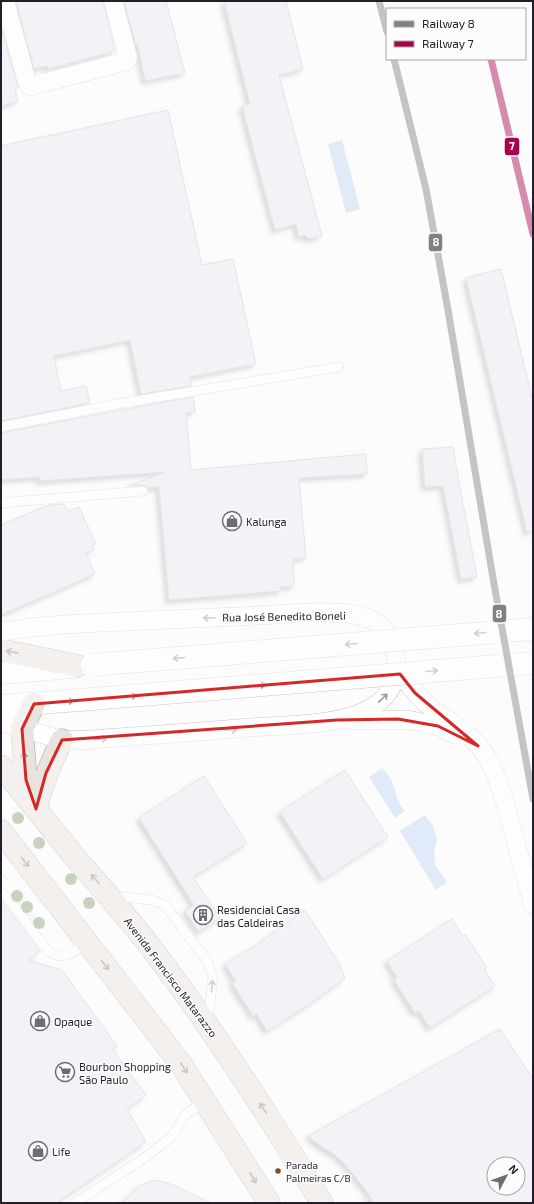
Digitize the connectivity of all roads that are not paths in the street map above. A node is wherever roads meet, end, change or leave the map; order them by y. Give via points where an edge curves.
1 (5, 1) edge
2 (113, 1) edge
3 (339, 367) dead end
4 (1, 427) edge
5 (143, 491) dead end
6 (1, 503) edge
7 (533, 629) edge
8 (1, 632) edge
9 (1, 650) edge
10 (533, 663) edge
11 (85, 666) junction
12 (397, 670) junction
13 (1, 673) edge
14 (34, 704) junction
15 (1, 706) edge
16 (337, 720) junction
17 (1, 722) edge
18 (22, 729) junction
19 (62, 740) junction
20 (478, 746) junction
21 (1, 766) edge
22 (36, 809) junction
23 (1, 831) edge
24 (1, 892) edge
25 (109, 896) junction
26 (533, 906) edge
27 (87, 942) junction
28 (208, 1025) junction
29 (204, 1101) junction
30 (75, 1203) edge
31 (269, 1203) edge
32 (322, 1203) edge

1 - 2 street via 30,86 128,60
3 - 4 lane via 118,404
5 - 6 lane
7 -> 11 main road, bridge
12 -> 8 street, Rua José Benedito Boneli via 389,636 368,618 348,613 74,624
11 -> 9 main road
14 -> 10 main road, bridge
11 - 13 main road
16 -> 12 street, Rua José Benedito Boneli via 374,706 394,686
12 - 20 street via 415,693 430,707 460,727
14 - 15 main road
14 - 18 main road
19 -> 16 street, Rua José Benedito Boneli
16 - 20 street via 404,719 423,722 438,726
17 - 18 street, Rua José Benedito Boneli
18 - 19 street, Rua José Benedito Boneli
22 -> 18 main road via 26,780
19 - 22 main road via 46,773
20 - 26 street via 488,759 499,784
21 - 22 main road, Avenida Francisco Matarazzo
25 -> 22 main road, Avenida Francisco Matarazzo
23 -> 27 main road
24 - 27 lane via 48,951 61,957 66,956
25 - 28 main road, Avenida Francisco Matarazzo
28 -> 25 lane via 213,977 207,961 165,905 152,900
27 -> 29 main road via 181,1064
32 -> 28 main road, Avenida Francisco Matarazzo
29 - 30 lane via 185,1115 170,1138 143,1159
29 -> 31 main road

